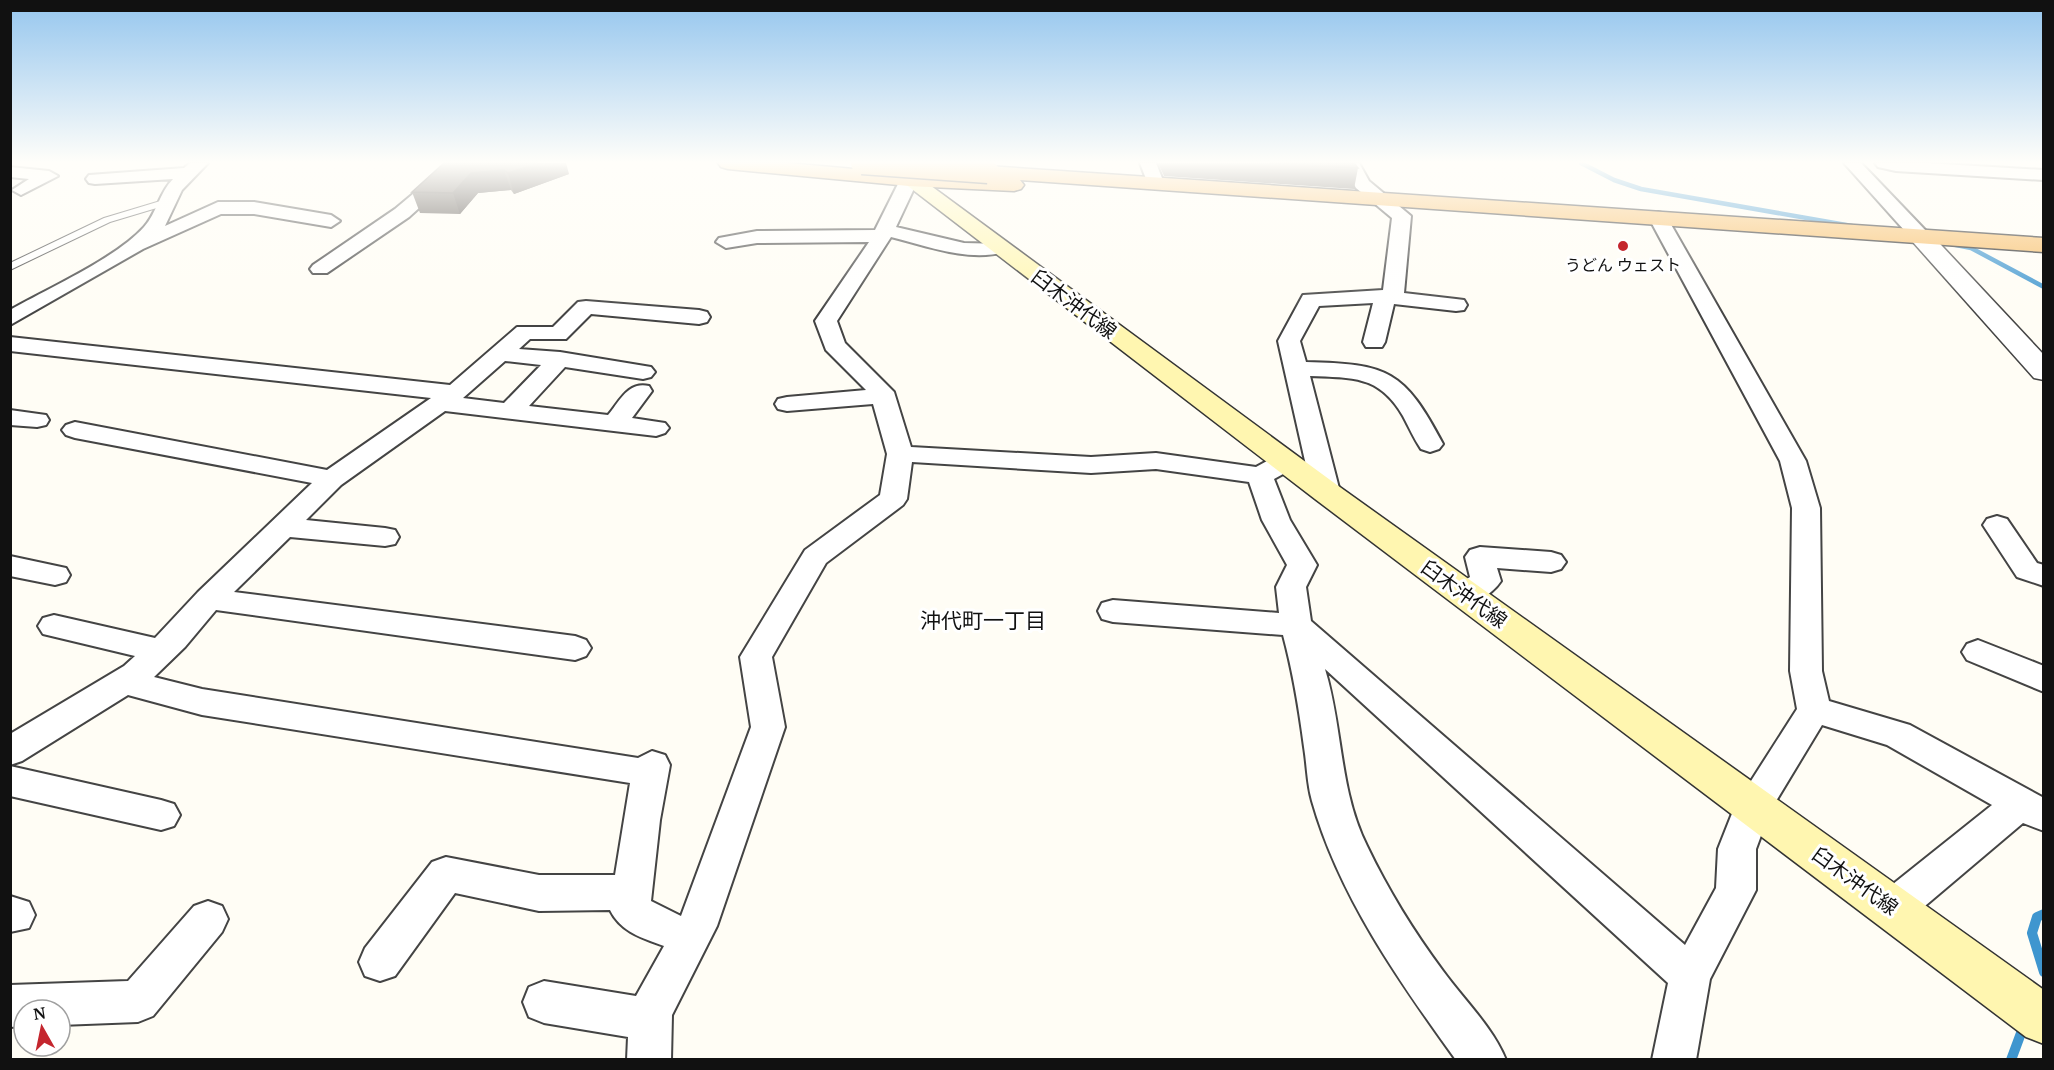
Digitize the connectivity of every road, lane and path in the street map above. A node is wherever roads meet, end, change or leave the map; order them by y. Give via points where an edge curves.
1 (131, 213) edge
2 (162, 213) edge
3 (208, 213) edge
4 (283, 213) edge
5 (402, 213) edge
6 (887, 213) edge
7 (952, 213) edge
8 (1398, 213) edge
9 (1584, 213) edge
10 (1899, 213) edge
11 (1658, 218) junction
12 (331, 221) dead end
13 (1920, 236) junction
14 (879, 240) junction
15 (726, 242) dead end
16 (2043, 245) edge
17 (999, 248) junction
18 (131, 249) junction
19 (796, 256) dead end
20 (10, 267) edge
21 (320, 269) dead end
22 (1389, 297) junction
23 (1456, 305) dead end
24 (699, 316) dead end
25 (10, 319) edge
26 (1374, 342) dead end
27 (10, 345) edge
28 (499, 354) junction
29 (560, 359) junction
30 (1295, 369) junction
31 (2043, 372) edge
32 (883, 396) junction
33 (447, 398) junction
34 (787, 404) dead end
35 (510, 411) junction
36 (11, 417) edge
37 (37, 420) dead end
38 (615, 423) junction
39 (116, 426) dead end
40 (656, 428) dead end
41 (75, 430) dead end
42 (1430, 444) dead end
43 (900, 454) junction
44 (1272, 469) junction
45 (343, 471) junction
46 (1326, 492) junction
47 (1997, 525) dead end
48 (283, 527) junction
49 (385, 537) dead end
50 (1551, 562) dead end
51 (10, 566) edge
52 (55, 575) dead end
53 (2043, 576) edge
54 (1465, 594) junction
55 (209, 599) junction
56 (1113, 612) dead end
57 (1296, 625) junction
58 (54, 626) dead end
59 (575, 648) dead end
60 (161, 651) junction
61 (1978, 652) dead end
62 (2043, 680) edge
63 (124, 682) junction
64 (1814, 710) junction
65 (10, 751) edge
66 (10, 780) edge
67 (1753, 806) junction
68 (2032, 809) edge
69 (160, 815) dead end
70 (633, 892) junction
71 (1892, 909) junction
72 (207, 919) dead end
73 (690, 938) junction
74 (380, 962) dead end
75 (1690, 976) junction
76 (544, 1002) dead end
77 (10, 1006) edge
78 (2043, 1020) edge
79 (650, 1040) edge
80 (1484, 1059) edge
81 (1674, 1059) edge

1 - 20 lane via 107,220
2 - 18 street via 154,228
3 - 18 street
4 - 12 street
5 - 21 street
6 - 14 street
7 - 17 main road, 臼木沖代線
8 - 22 street via 1402,216 1401,243
9 - 11 highway
10 - 13 street
11 - 13 highway
11 - 64 street via 1793,461 1806,508 1806,671
13 - 16 highway
13 - 31 street
14 - 15 street via 757,237
14 - 17 street via 964,249
14 - 19 street
14 - 32 street via 826,321 834,345
17 - 44 main road, 臼木沖代線
18 - 25 street
22 - 23 street
22 - 26 street
22 - 30 street via 1311,300 1289,341
24 - 28 street via 586,307 558,334 525,332
27 - 33 street
28 - 29 street
28 - 33 street
29 - 35 street
29 - 38 street via 641,381
30 - 42 street via 1368,371 1380,377 1404,395
30 - 46 street
32 - 34 street
32 - 43 street
33 - 35 street
33 - 45 street
35 - 38 street
36 - 37 street
38 - 40 street
39 - 45 street
41 - 45 street
43 - 44 street via 1091,465 1156,461
43 - 73 street via 893,499 815,557 756,657 768,727
44 - 46 main road, 臼木沖代線
44 - 57 street via 1276,520 1302,565 1291,587
45 - 48 street
46 - 54 main road, 臼木沖代線
47 - 53 street via 2027,570
48 - 49 street
48 - 55 street
50 - 54 street via 1480,557 1486,581
51 - 52 street
54 - 67 main road, 臼木沖代線
55 - 59 street
55 - 60 street
56 - 57 street
57 - 75 street
57 - 80 street via 1310,675 1330,801 1350,850 1386,921
58 - 60 street
60 - 63 street
61 - 62 street
63 - 65 street
63 - 70 street via 202,702 641,767 641,820
64 - 67 street
64 - 68 street via 1898,735
66 - 69 street
67 - 71 main road, 臼木沖代線
67 - 75 street via 1737,849 1736,890
68 - 71 street
70 - 73 street via 630,909 648,922
70 - 74 street via 539,893 446,874
71 - 78 main road, 臼木沖代線
72 - 77 street via 138,1001
73 - 79 street via 651,1012
75 - 81 street
76 - 79 street

